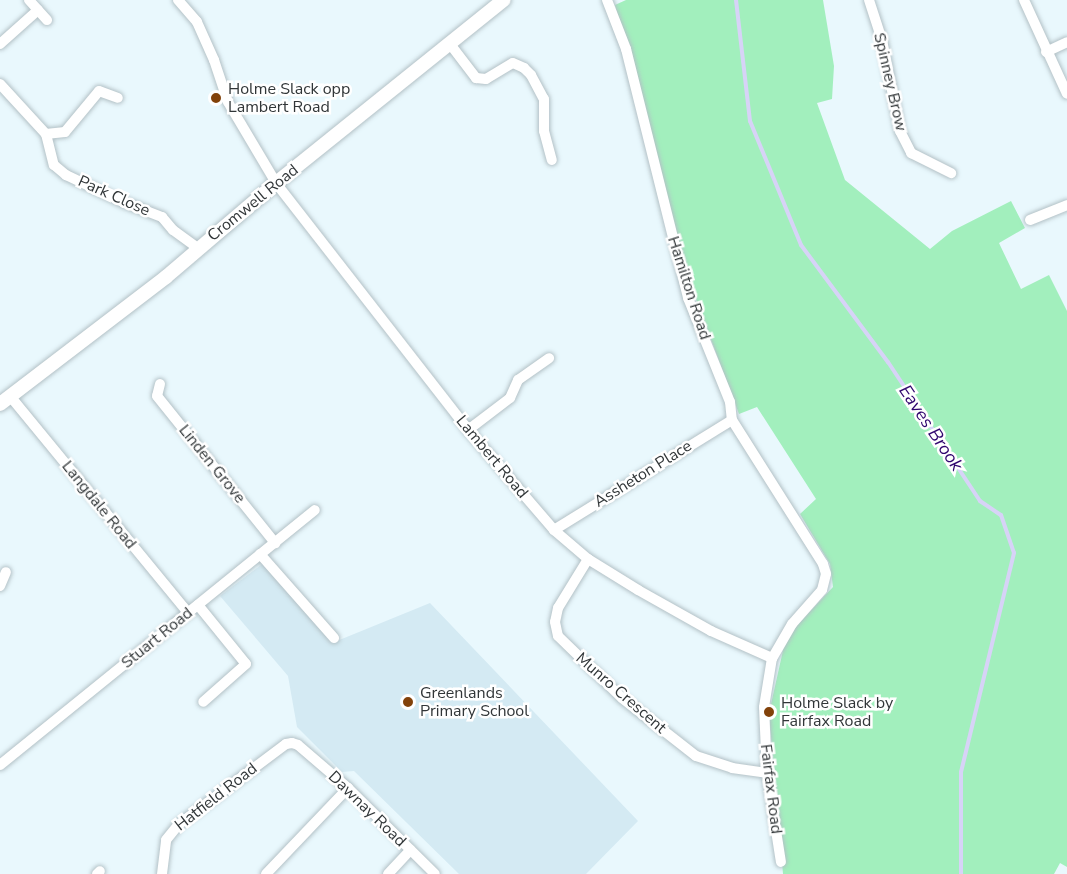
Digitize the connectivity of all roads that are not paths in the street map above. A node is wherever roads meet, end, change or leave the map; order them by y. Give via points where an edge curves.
1 (29, 0) edge
2 (178, 0) edge
3 (504, 0) edge
4 (607, 0) edge
5 (869, 0) edge
6 (1024, 0) edge
7 (38, 10) junction
8 (47, 20) dead end
9 (1067, 42) edge
10 (0, 44) edge
11 (450, 44) junction
12 (1046, 52) junction
13 (0, 84) edge
14 (1067, 94) edge
15 (118, 98) dead end
16 (46, 134) junction
17 (552, 160) dead end
18 (951, 173) dead end
19 (276, 183) junction
20 (1067, 205) edge
21 (1030, 220) dead end
22 (198, 248) junction
23 (549, 358) dead end
24 (160, 384) dead end
25 (5, 400) edge
26 (732, 420) junction
27 (468, 430) junction
28 (315, 510) dead end
29 (554, 530) junction
30 (275, 543) junction
31 (260, 554) junction
32 (588, 559) junction
33 (6, 572) dead end
34 (0, 586) edge
35 (822, 590) joint
36 (198, 605) junction
37 (188, 613) junction
38 (334, 638) dead end
39 (772, 658) junction
40 (203, 702) dead end
41 (298, 745) joint
42 (0, 765) edge
43 (767, 773) junction
44 (348, 788) junction
45 (410, 850) junction
46 (781, 862) dead end
47 (162, 874) edge
48 (266, 874) edge
49 (388, 874) edge
50 (435, 874) edge

1 - 7 street
2 - 19 street, Lambert Road via 197,22 228,102
3 - 11 street, Cromwell Road
4 - 26 street, Hamilton Road via 626,49 688,298 730,402
5 - 18 street, Spinney Brow via 882,40 900,131 911,153
6 - 12 street
7 - 8 street
7 - 10 street
9 - 12 street
11 - 17 street via 476,78 486,79 513,63 531,75 544,99 544,131
11 - 19 street, Cromwell Road
12 - 14 street
13 - 16 street, Park Close
15 - 16 street via 99,91 64,132
16 - 22 street, Park Close via 54,165 66,175 162,217
19 - 22 street, Cromwell Road
19 - 27 street, Lambert Road
20 - 21 street
22 - 25 street, Cromwell Road
23 - 27 street via 518,380 510,398
24 - 30 street, Linden Grove via 157,396
25 - 37 street, Langdale Road
26 - 29 street, Assheton Place
26 - 35 street, Hamilton Road via 823,564 826,574
27 - 29 street, Lambert Road
28 - 30 street, Stuart Road
29 - 32 street, Lambert Road
30 - 31 street, Stuart Road
31 - 36 street, Stuart Road
31 - 38 street
32 - 39 street, Lambert Road via 711,631
32 - 43 street, Munro Crescent via 558,608 558,636 622,698 696,756 732,768
33 - 34 street
35 - 39 street, Fairfax Road via 792,624
36 - 37 street, Stuart Road
36 - 40 street via 246,664
37 - 42 street, Stuart Road
39 - 43 street, Fairfax Road via 764,707
41 - 44 street, Dawnay Road
41 - 47 street, Hatfield Road via 286,744 178,825 166,840
43 - 46 street, Fairfax Road
44 - 45 street, Dawnay Road
44 - 48 street
45 - 49 street
45 - 50 street, Dawnay Road

